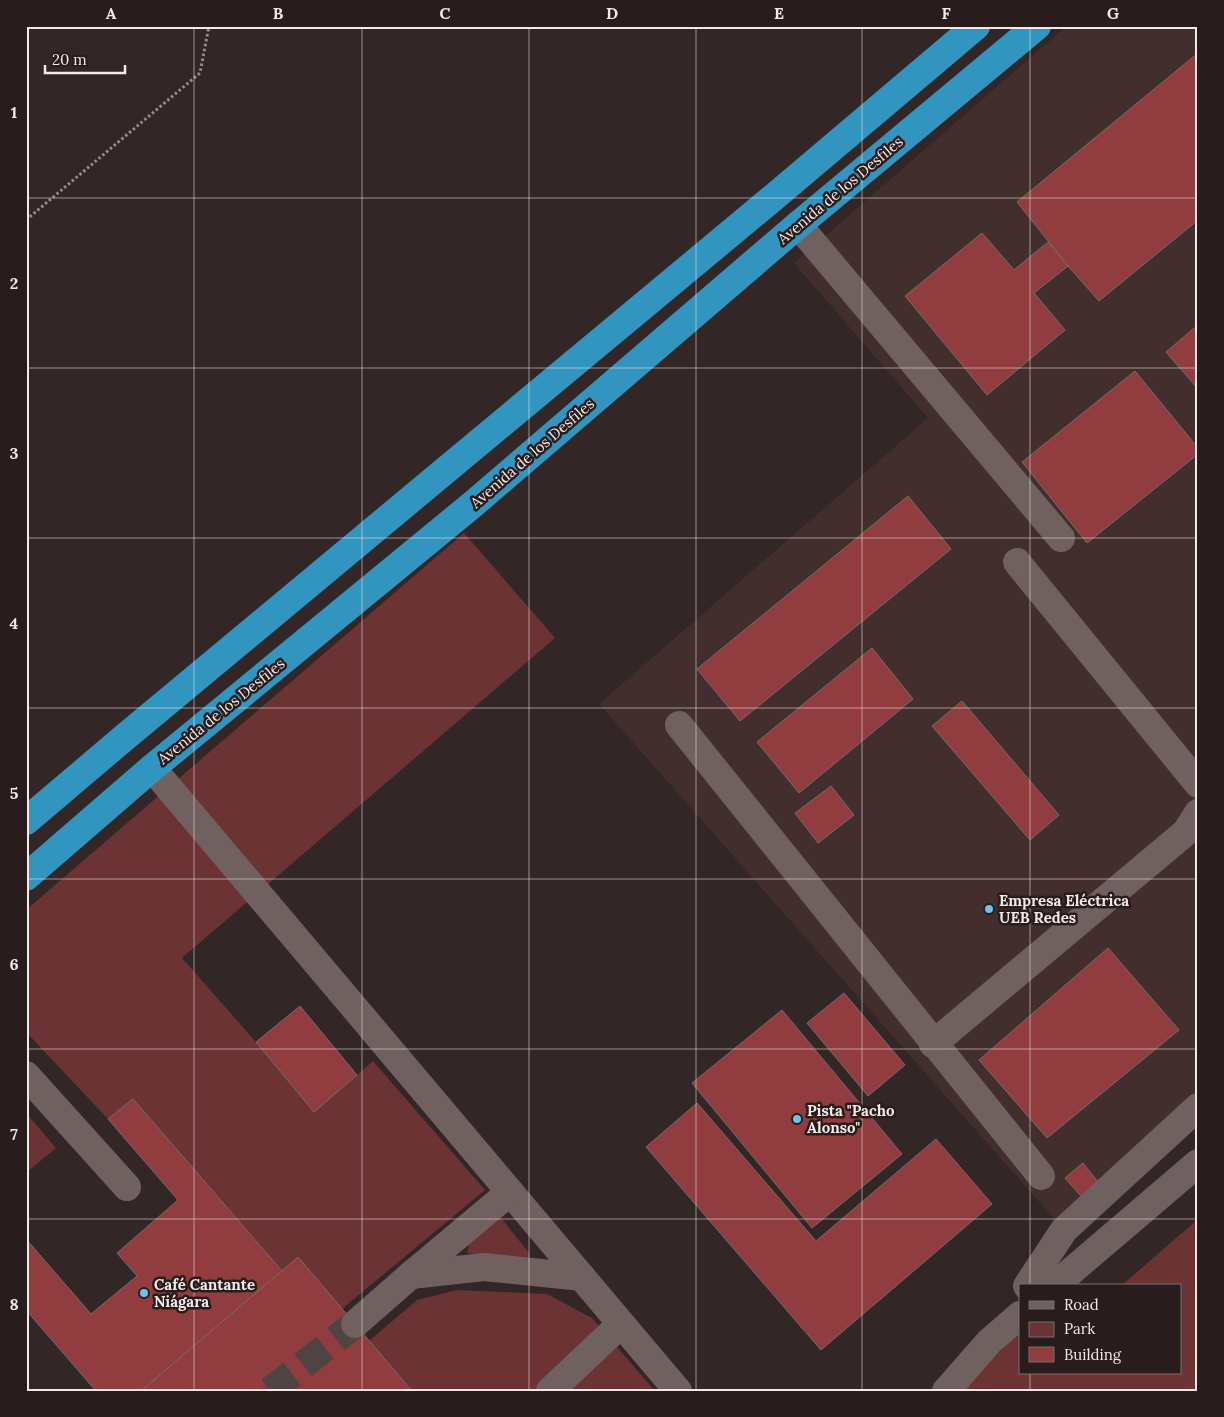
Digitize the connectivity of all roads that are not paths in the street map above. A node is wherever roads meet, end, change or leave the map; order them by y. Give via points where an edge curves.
1 (976, 26) edge
2 (1037, 26) edge
3 (774, 198) junction
4 (798, 226) junction
5 (1061, 538) dead end
6 (1017, 562) dead end
7 (679, 725) dead end
8 (125, 737) junction
9 (152, 768) junction
10 (1198, 784) edge
11 (1198, 813) edge
12 (26, 821) edge
13 (26, 877) edge
14 (933, 1044) junction
15 (26, 1075) edge
16 (1198, 1107) edge
17 (1198, 1163) edge
18 (1041, 1176) dead end
19 (127, 1188) dead end
20 (510, 1192) junction
21 (411, 1275) junction
22 (582, 1277) junction
23 (1028, 1284) edge
24 (1056, 1284) edge
25 (1019, 1297) edge
26 (1019, 1316) edge
27 (355, 1324) tunnel mouth
28 (621, 1324) junction
29 (989, 1342) junction
30 (550, 1391) edge
31 (678, 1391) edge
32 (946, 1391) edge

1 - 3 highway
2 - 4 highway, Avenida de los Desfiles
3 - 4 highway
3 - 8 highway
4 - 5 street
4 - 9 highway, Avenida de los Desfiles via 472,504
6 - 10 street
7 - 14 street
8 - 9 highway
8 - 12 highway
9 - 13 highway, Avenida de los Desfiles
9 - 20 street
11 - 14 street via 1186,832
14 - 18 street
15 - 19 street
16 - 23 street via 1064,1230
17 - 24 street
20 - 21 street
20 - 22 street
21 - 22 street via 484,1267
21 - 27 street
22 - 28 street
25 - 29 street
26 - 29 street
28 - 30 street
28 - 31 street
29 - 32 street

